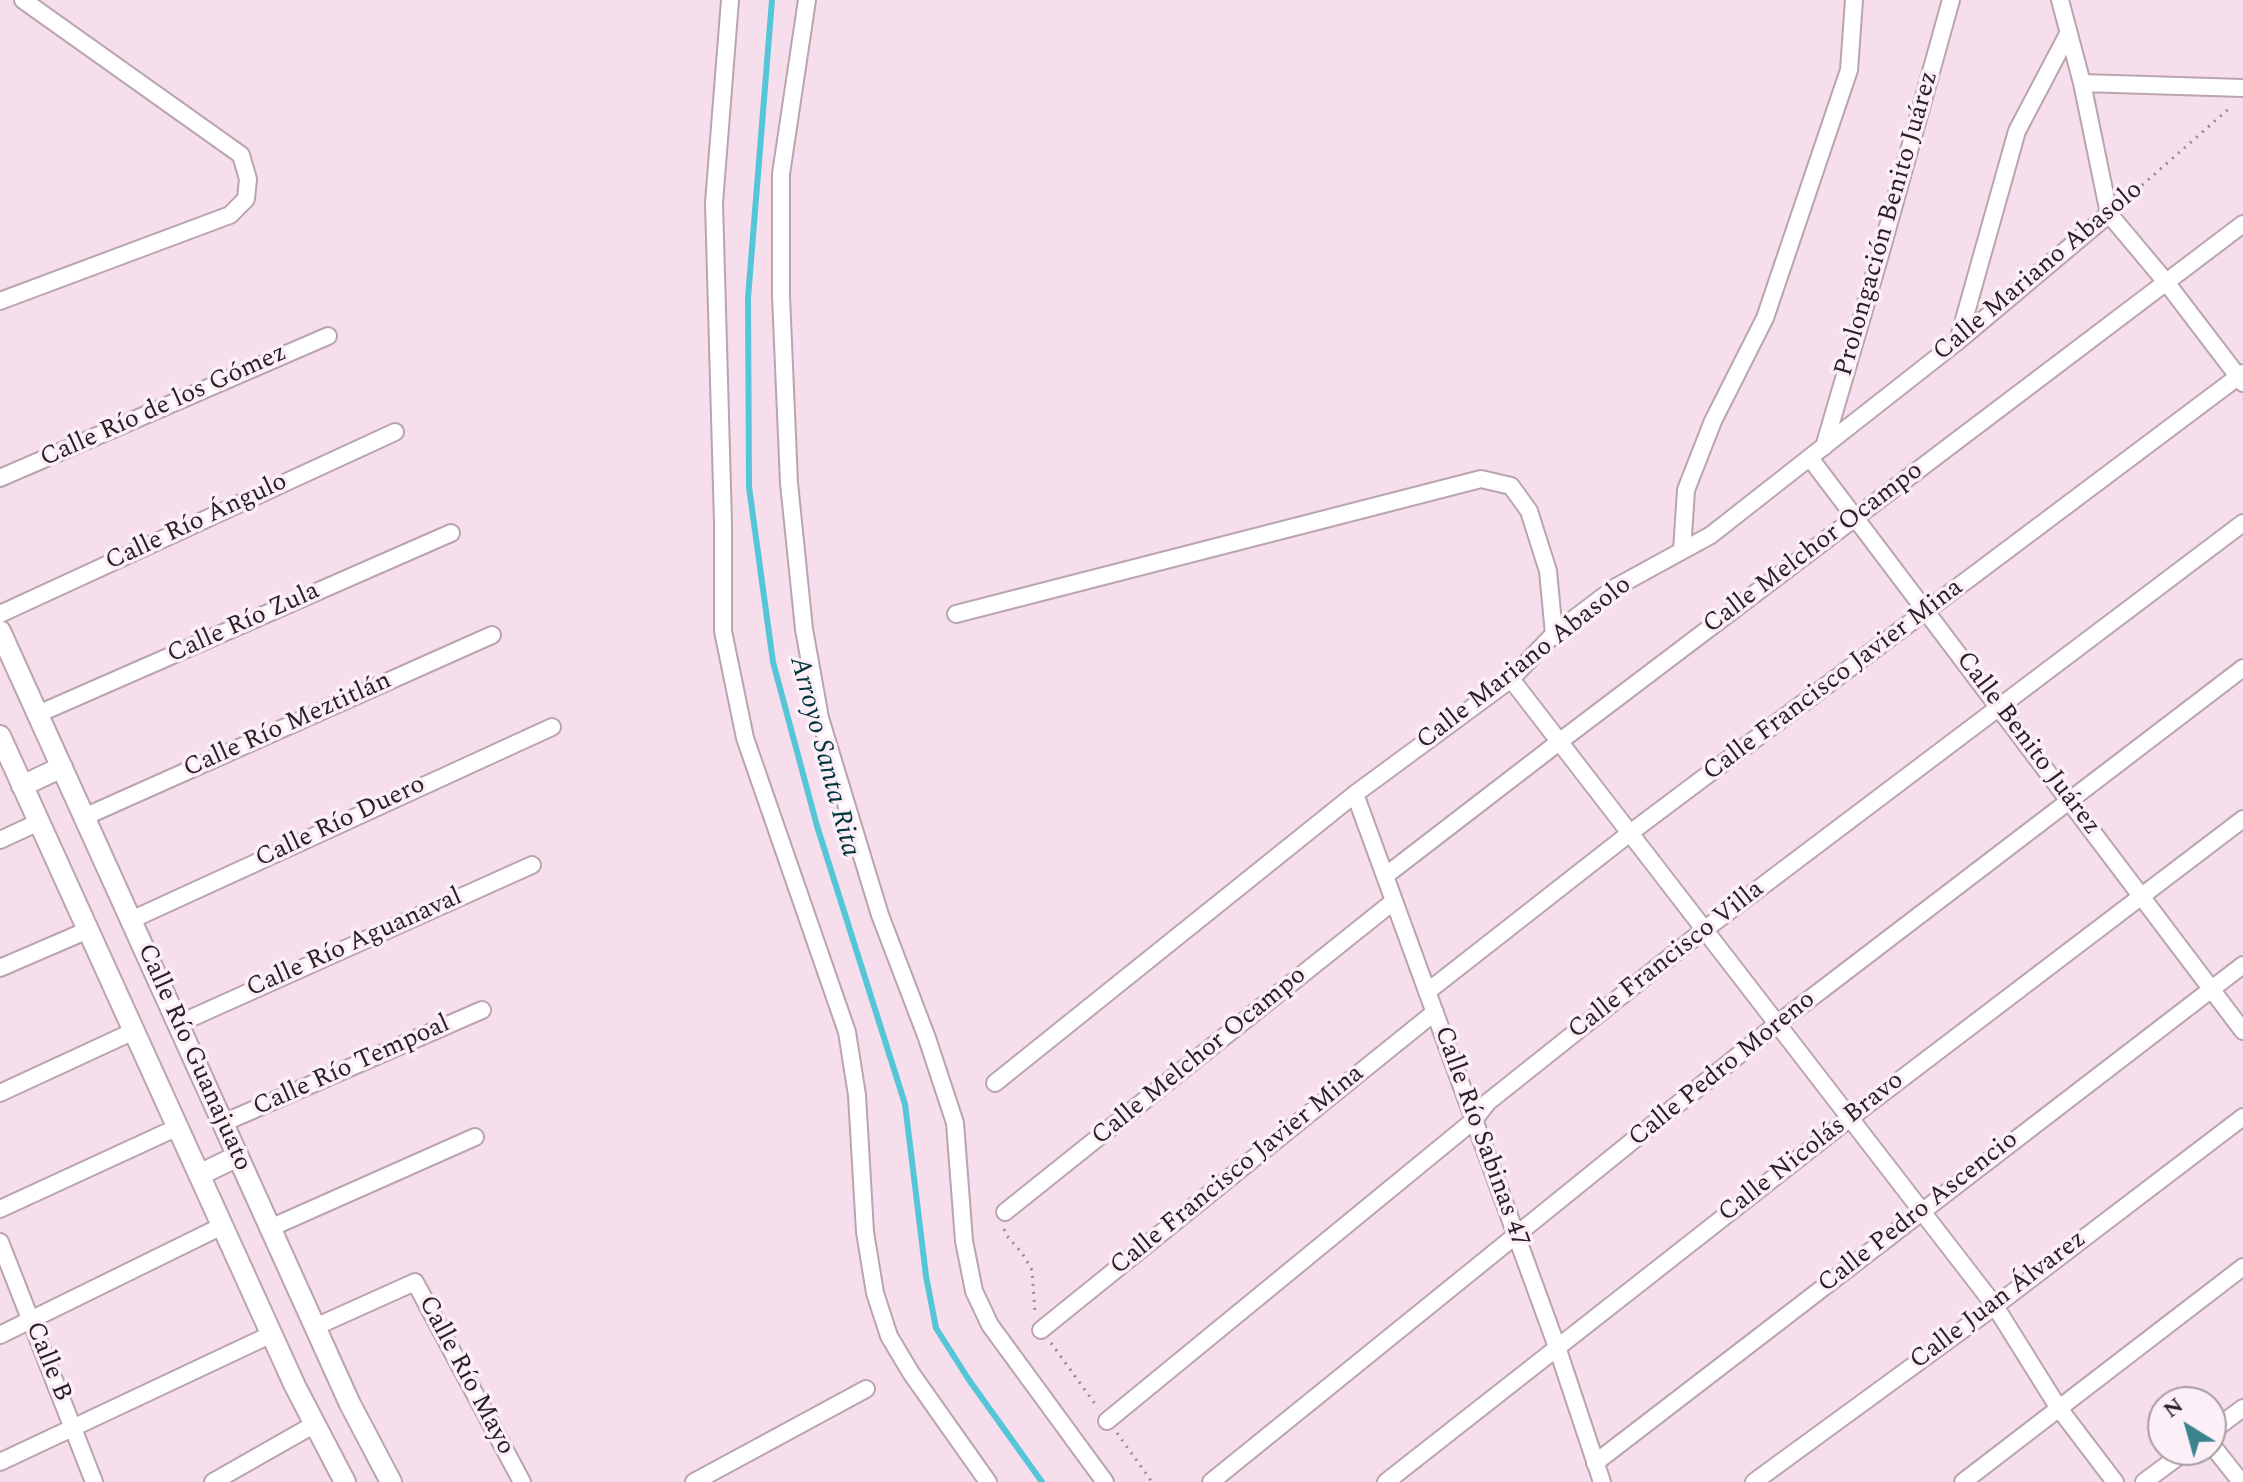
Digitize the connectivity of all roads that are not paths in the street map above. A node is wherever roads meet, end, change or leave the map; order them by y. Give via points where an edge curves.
1 (23, 0) edge
2 (730, 0) edge
3 (807, 0) edge
4 (1854, 0) edge
5 (1951, 0) edge
6 (2060, 0) edge
7 (2068, 34) junction
8 (2082, 83) junction
9 (2243, 88) edge
10 (2109, 214) junction
11 (2243, 224) edge
12 (2166, 282) junction
13 (0, 301) edge
14 (328, 336) dead end
15 (1958, 341) junction
16 (2241, 378) edge
17 (395, 432) dead end
18 (1817, 453) junction
19 (0, 478) edge
20 (1855, 518) junction
21 (2243, 523) edge
22 (451, 533) dead end
23 (1682, 551) junction
24 (1926, 611) junction
25 (0, 614) edge
26 (956, 614) dead end
27 (0, 631) edge
28 (1554, 634) junction
29 (492, 635) dead end
30 (2243, 668) edge
31 (1511, 679) junction
32 (1999, 707) junction
33 (38, 714) junction
34 (552, 727) dead end
35 (0, 736) edge
36 (1559, 742) junction
37 (62, 767) junction
38 (22, 786) junction
39 (1355, 794) junction
40 (2070, 800) junction
41 (84, 817) junction
42 (2243, 819) edge
43 (39, 822) junction
44 (1630, 833) junction
45 (0, 840) edge
46 (532, 865) dead end
47 (1385, 876) junction
48 (2142, 896) junction
49 (1394, 901) junction
50 (131, 920) junction
51 (88, 930) junction
52 (1704, 930) junction
53 (2243, 965) edge
54 (0, 968) edge
55 (2211, 989) junction
56 (1427, 992) junction
57 (482, 1010) dead end
58 (1435, 1012) junction
59 (178, 1024) junction
60 (1777, 1024) junction
61 (134, 1031) junction
62 (2243, 1031) edge
63 (995, 1083) dead end
64 (0, 1093) edge
65 (2243, 1117) edge
66 (1850, 1118) junction
67 (1473, 1121) junction
68 (223, 1123) junction
69 (178, 1127) junction
70 (475, 1137) dead end
71 (238, 1156) junction
72 (199, 1175) junction
73 (0, 1209) edge
74 (1920, 1211) junction
75 (1005, 1212) road end
76 (222, 1226) junction
77 (270, 1228) junction
78 (1516, 1237) junction
79 (0, 1242) edge
80 (2243, 1267) edge
81 (1995, 1306) junction
82 (30, 1320) junction
83 (315, 1327) junction
84 (1041, 1330) road end
85 (272, 1334) junction
86 (0, 1335) edge
87 (1557, 1347) junction
88 (866, 1389) dead end
89 (2058, 1407) junction
90 (1107, 1421) road end
91 (315, 1424) junction
92 (73, 1427) junction
93 (0, 1462) edge
94 (1595, 1463) junction
95 (2227, 1464) edge
96 (2166, 1466) edge
97 (94, 1482) edge
98 (213, 1482) edge
99 (345, 1482) edge
100 (391, 1482) edge
101 (522, 1482) edge
102 (694, 1482) edge
103 (988, 1482) edge
104 (1105, 1482) edge
105 (1211, 1482) edge
106 (1386, 1482) edge
107 (1602, 1482) edge
108 (1754, 1482) edge
109 (1963, 1482) edge
110 (2115, 1482) edge
111 (2144, 1482) edge
112 (2241, 1482) edge

1 - 13 street via 241,155 248,179 246,199 230,215
2 - 103 street via 714,203 723,631 745,738 847,1032 875,1293 896,1348
3 - 104 street via 781,174 781,296 789,483 804,629 820,718 880,915 955,1123 964,1241 974,1291 990,1325
4 - 23 street via 1849,70 1765,318 1713,421 1686,490
5 - 18 street, Prolongación Benito Juárez via 1880,255
6 - 7 street
7 - 8 street
7 - 15 street via 2017,131
8 - 9 street
8 - 10 street
10 - 12 street
10 - 15 street, Calle Mariano Abasolo
11 - 12 street, Calle Melchor Ocampo
12 - 16 street
12 - 20 street, Calle Melchor Ocampo
14 - 19 street, Calle Río de los Gómez
15 - 18 street, Calle Mariano Abasolo
16 - 24 street, Calle Francisco Javier Mina
17 - 25 street, Calle Río Ángulo
18 - 20 street, Calle Benito Juárez
18 - 23 street, Calle Mariano Abasolo via 1711,535
20 - 24 street, Calle Benito Juárez
20 - 36 street, Calle Melchor Ocampo
21 - 32 street, Calle Francisco Villa
22 - 33 street, Calle Río Zula
23 - 28 street, Calle Mariano Abasolo via 1616,587
24 - 32 street, Calle Benito Juárez
24 - 44 street, Calle Francisco Javier Mina
26 - 28 street via 1481,479 1511,486 1529,511 1548,571
27 - 33 street, Calle Río Guanajuato
28 - 31 street, Calle Mariano Abasolo
29 - 41 street, Calle Río Meztitlán
30 - 40 street, Calle Pedro Moreno
31 - 36 street
31 - 39 street, Calle Mariano Abasolo
32 - 40 street, Calle Benito Juárez
32 - 52 street, Calle Francisco Villa
33 - 37 street, Calle Río Guanajuato
34 - 50 street, Calle Río Duero
35 - 38 street, Calle Río Guanajuato
36 - 44 street
36 - 47 street, Calle Melchor Ocampo
37 - 38 street
37 - 41 street, Calle Río Guanajuato
38 - 43 street, Calle Río Guanajuato
39 - 47 street, Calle Río Sabinas 47
39 - 63 street, Calle Mariano Abasolo
40 - 48 street, Calle Benito Juárez
40 - 60 street, Calle Pedro Moreno
41 - 50 street, Calle Río Guanajuato
42 - 48 street, Calle Nicolás Bravo
43 - 45 street
43 - 51 street, Calle Río Guanajuato
44 - 52 street
44 - 56 street, Calle Francisco Javier Mina
46 - 59 street, Calle Río Aguanaval
47 - 49 street, Calle Río Sabinas 47
48 - 55 street, Calle Benito Juárez
48 - 66 street, Calle Nicolás Bravo
49 - 56 street, Calle Río Sabinas 47
49 - 75 street, Calle Melchor Ocampo
50 - 59 street, Calle Río Guanajuato
51 - 54 street
51 - 61 street, Calle Río Guanajuato
52 - 60 street
52 - 67 street, Calle Francisco Villa via 1488,1102
53 - 55 street, Calle Pedro Ascencio
55 - 62 street, Calle Benito Juárez
55 - 74 street, Calle Pedro Ascencio
56 - 58 street, Calle Río Sabinas 47
57 - 68 street, Calle Río Tempoal
58 - 67 street, Calle Río Sabinas 47
58 - 84 street, Calle Francisco Javier Mina
59 - 68 street, Calle Río Guanajuato
60 - 66 street
60 - 78 street, Calle Pedro Moreno
61 - 64 street
61 - 69 street, Calle Río Guanajuato
65 - 81 street, Calle Juan Álvarez
66 - 74 street
66 - 87 street, Calle Nicolás Bravo
67 - 78 street, Calle Río Sabinas 47
67 - 90 street, Calle Francisco Villa
68 - 71 street, Calle Río Guanajuato
69 - 72 street, Calle Río Guanajuato
69 - 73 street
70 - 77 street
71 - 72 street
71 - 77 street, Calle Río Guanajuato
72 - 76 street, Calle Río Guanajuato
74 - 81 street
74 - 94 street, Calle Pedro Ascencio
76 - 82 street
76 - 85 street, Calle Río Guanajuato
77 - 83 street, Calle Río Guanajuato
78 - 87 street, Calle Río Sabinas 47
78 - 105 street, Calle Pedro Moreno
79 - 82 street, Calle B
80 - 89 street
81 - 89 street
81 - 108 street, Calle Juan Álvarez
82 - 86 street
82 - 92 street, Calle B
83 - 100 street, Calle Río Guanajuato
83 - 101 street, Calle Río Mayo via 415,1282
85 - 91 street, Calle Río Guanajuato
85 - 92 street
87 - 94 street, Calle Río Sabinas 47
87 - 106 street, Calle Nicolás Bravo
88 - 102 street
89 - 109 street
89 - 110 street
91 - 98 street
91 - 99 street, Calle Río Guanajuato
92 - 93 street
92 - 97 street, Calle B
94 - 107 street, Calle Río Sabinas 47
95 - 112 street
96 - 111 street

